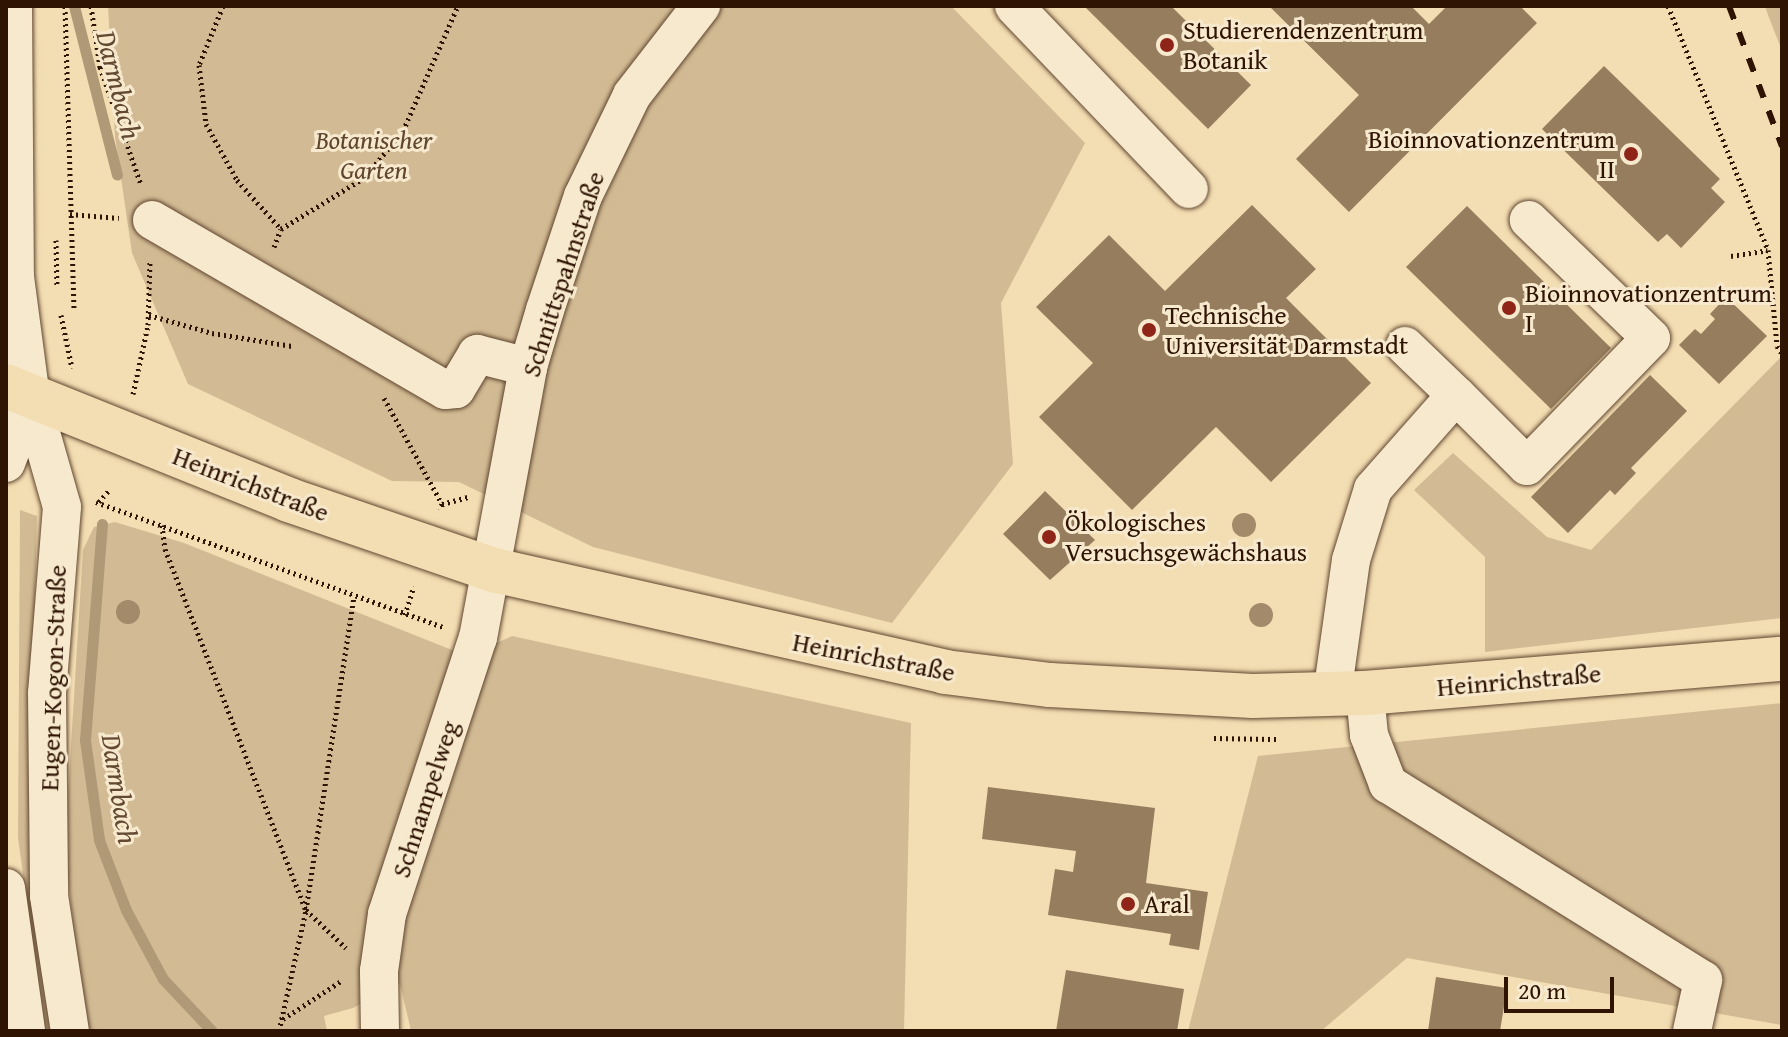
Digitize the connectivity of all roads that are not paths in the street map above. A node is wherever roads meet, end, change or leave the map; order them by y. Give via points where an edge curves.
1 (13, 6) edge
2 (701, 6) edge
3 (1014, 6) edge
4 (11, 143) edge
5 (1189, 189) dead end
6 (152, 220) road end
7 (1529, 220) dead end
8 (1405, 346) dead end
9 (6, 356) edge
10 (528, 367) junction
11 (18, 392) edge
12 (1456, 395) junction
13 (6, 463) edge
14 (494, 570) junction
15 (1782, 659) edge
16 (1348, 694) junction
17 (6, 888) edge
18 (26, 1031) edge
19 (70, 1031) edge
20 (380, 1031) edge
21 (1692, 1031) edge

1 - 4 street
2 - 10 street, Schnittspahnstraße via 632,95 613,133 583,196
3 - 5 street
4 - 11 street
6 - 10 street via 449,391 459,385 477,354
7 - 12 street via 1651,338 1527,466
8 - 12 street
9 - 11 street
10 - 14 street, Schnittspahnstraße
11 - 13 street
11 - 14 main road, Heinrichstraße via 289,500
11 - 19 street, Eugen-Kogon-Straße via 62,507 47,693 49,896
12 - 16 street via 1373,489 1351,560
14 - 16 main road, Heinrichstraße via 945,672 1183,693
14 - 20 street, Schnampelweg via 478,638 387,914 379,971
15 - 16 main road, Heinrichstraße
16 - 21 street via 1388,784 1703,980
17 - 18 street

